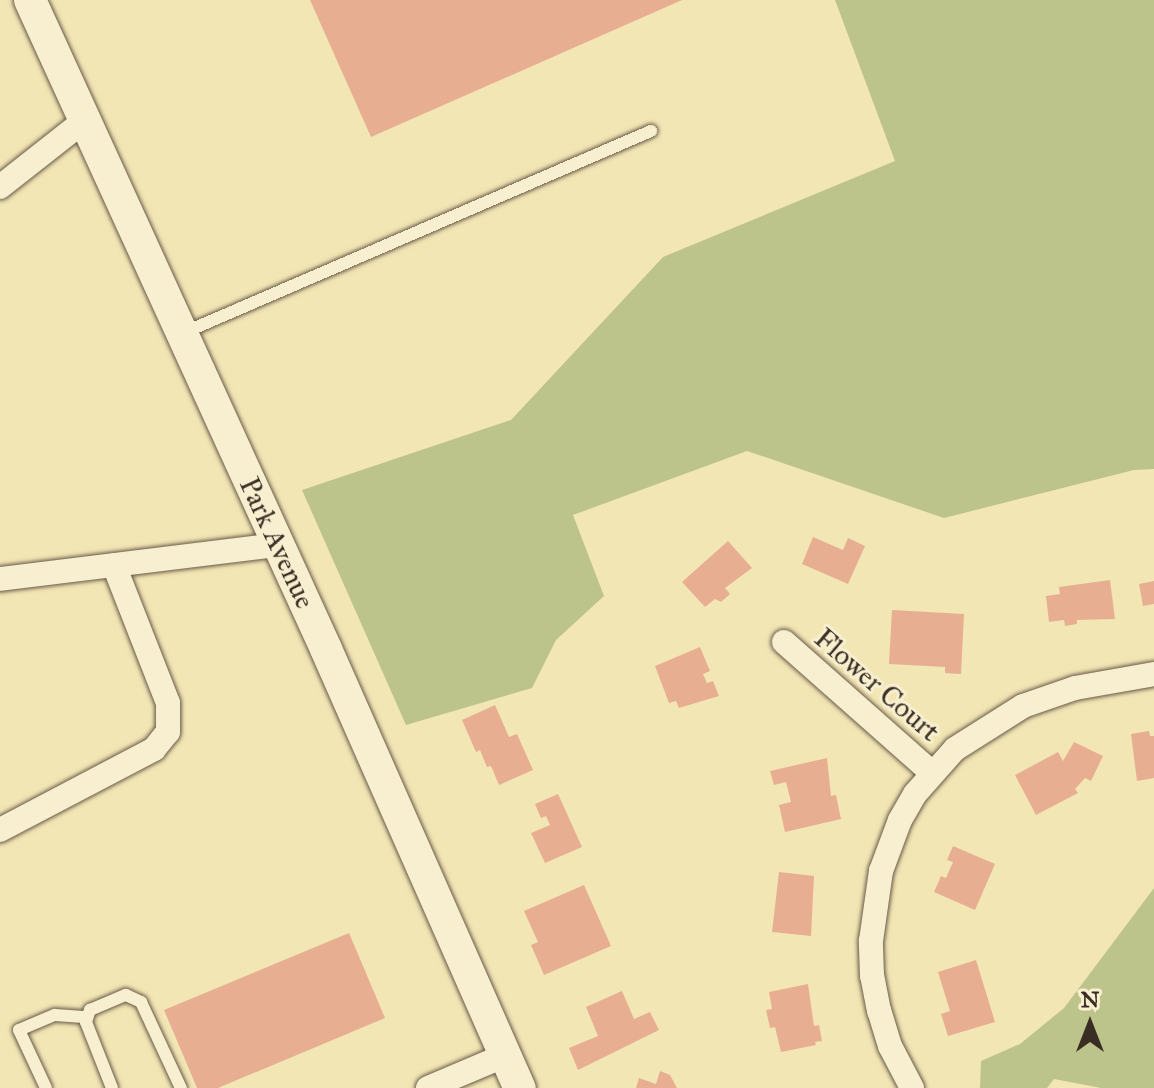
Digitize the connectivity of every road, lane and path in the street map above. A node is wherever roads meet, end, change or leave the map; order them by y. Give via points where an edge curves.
1 (30, 0) edge
2 (85, 120) junction
3 (651, 131) dead end
4 (0, 187) edge
5 (181, 335) junction
6 (278, 545) junction
7 (114, 565) junction
8 (0, 579) edge
9 (784, 642) dead end
10 (1154, 674) edge
11 (931, 772) junction
12 (0, 830) edge
13 (87, 1017) junction
14 (506, 1055) junction
15 (903, 1085) edge
16 (46, 1088) edge
17 (112, 1088) edge
18 (181, 1088) edge
19 (428, 1088) edge
20 (520, 1088) edge

1 - 2 street, Park Avenue
2 - 4 street
2 - 5 street, Park Avenue
3 - 5 lane
5 - 6 street, Park Avenue
6 - 7 street
6 - 14 street, Park Avenue
7 - 8 street
7 - 12 street via 168,703 168,732 154,749
9 - 11 street, Flower Court
10 - 11 street via 1075,688 1023,706 955,749
11 - 15 street via 900,820 874,905 872,976
13 - 16 lane via 55,1015 19,1030
13 - 17 lane
13 - 18 lane via 90,1010 126,995 141,1002
14 - 19 street
14 - 20 street, Park Avenue

